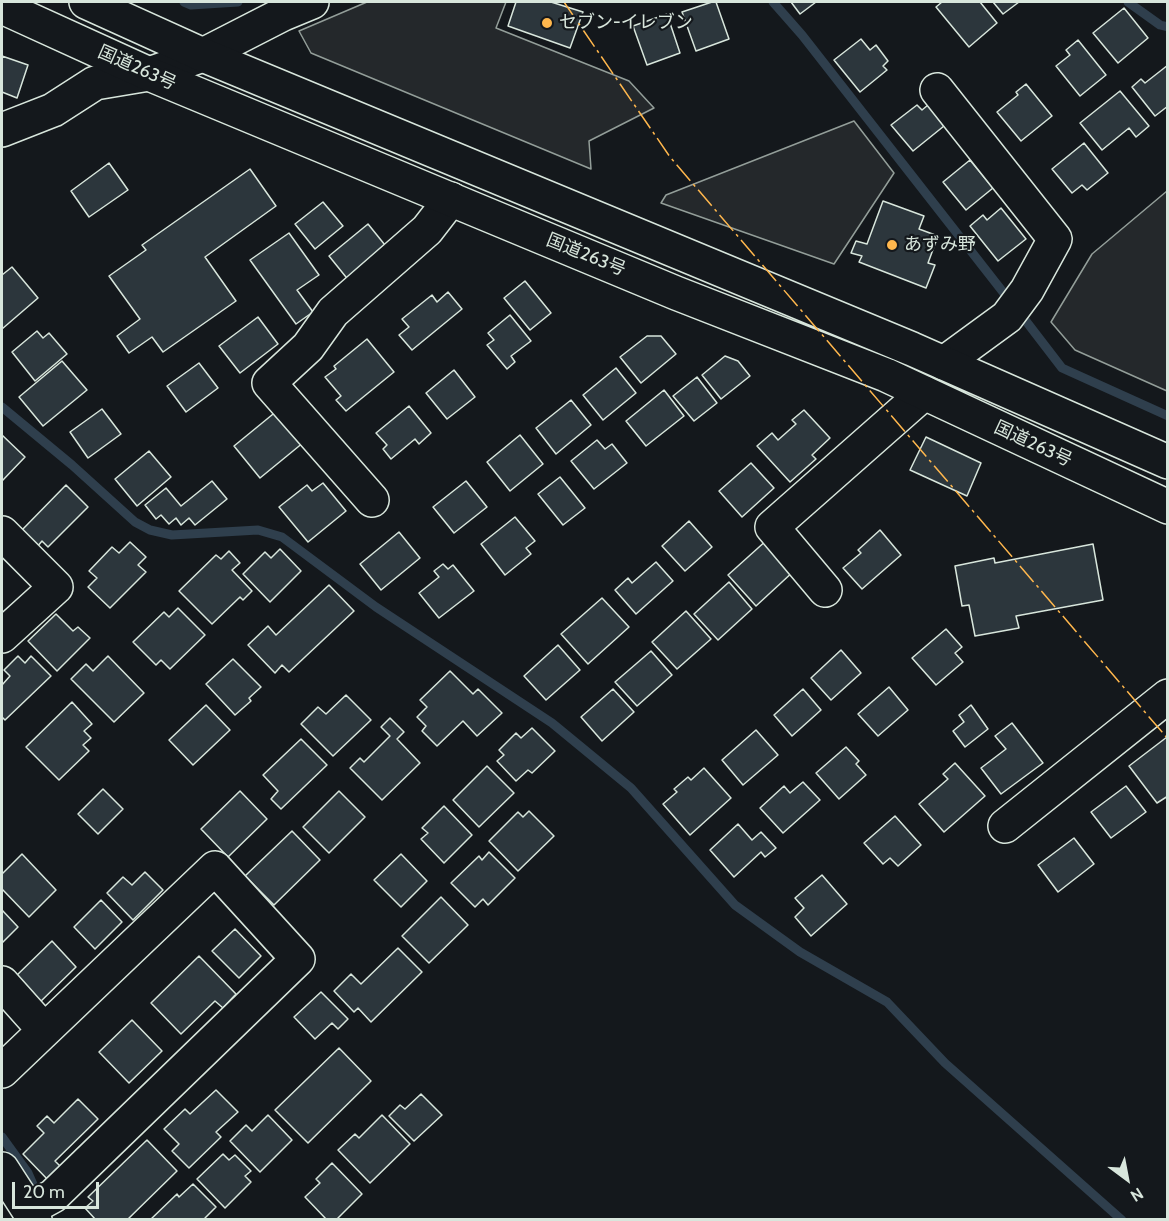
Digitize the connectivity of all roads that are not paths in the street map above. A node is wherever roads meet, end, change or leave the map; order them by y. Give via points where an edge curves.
1 (86, 2) edge
2 (312, 2) edge
3 (2, 7) edge
4 (203, 55) junction
5 (149, 74) junction
6 (937, 90) dead end
7 (2, 130) edge
8 (451, 199) junction
9 (944, 363) junction
10 (924, 393) junction
11 (1167, 462) edge
12 (372, 500) dead end
13 (1167, 507) edge
14 (2, 533) edge
15 (825, 590) dead end
16 (2, 636) edge
17 (1167, 696) edge
18 (1005, 826) dead end
19 (2, 983) edge
20 (44, 1030) junction
21 (2, 1071) edge
22 (2, 1169) edge
23 (39, 1208) edge

1 - 4 main road, 国道263号
2 - 4 main road
3 - 5 main road, 国道263号
4 - 5 main road
4 - 9 main road, 国道263号
5 - 7 main road via 95,83 53,111
5 - 8 main road, 国道263号
6 - 9 main road via 1055,238 1027,290 1007,317
8 - 10 main road, 国道263号
8 - 12 main road via 427,231 333,312 308,347 269,383
9 - 11 main road, 国道263号
10 - 13 main road, 国道263号
10 - 15 main road via 772,526
14 - 16 main road via 56,586
17 - 18 main road
19 - 20 main road
20 - 21 main road
20 - 23 main road via 215,868 298,959
22 - 23 main road

